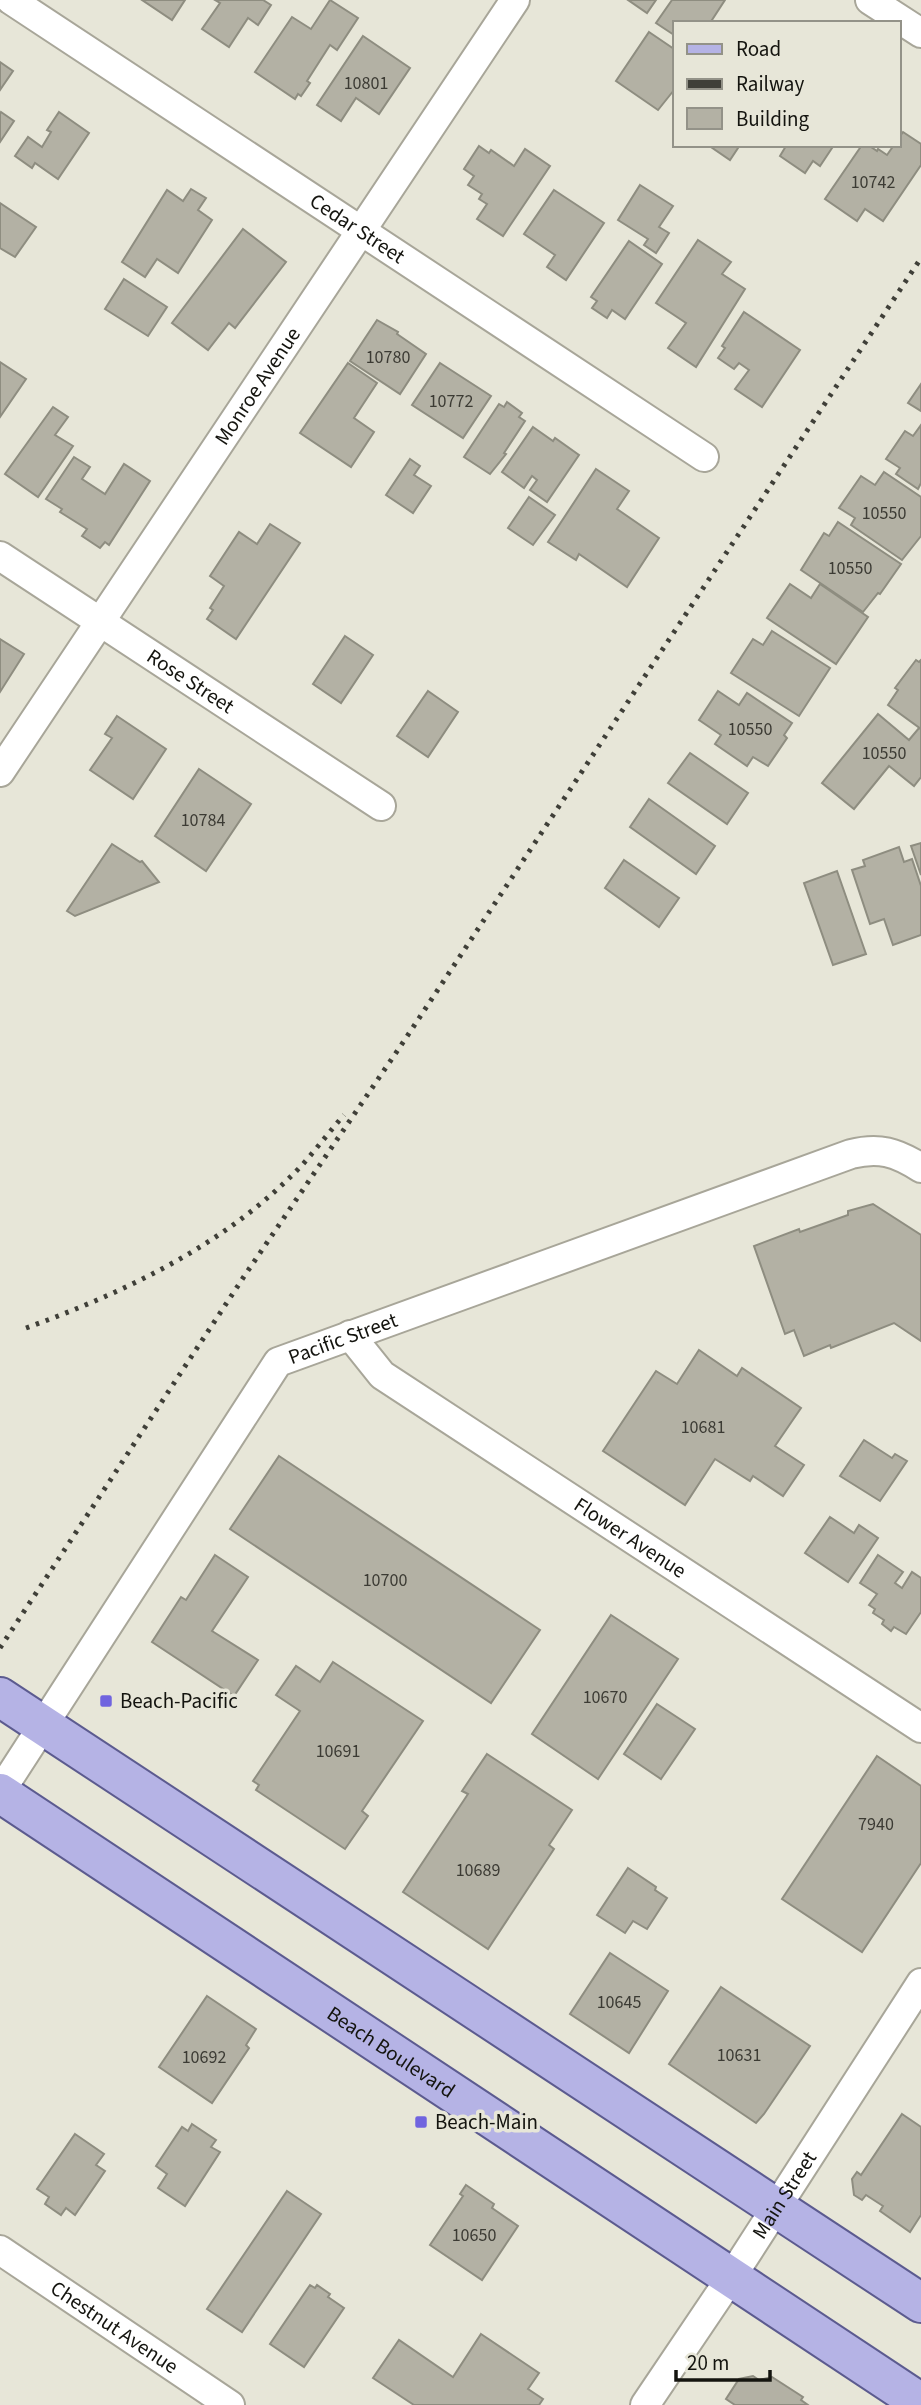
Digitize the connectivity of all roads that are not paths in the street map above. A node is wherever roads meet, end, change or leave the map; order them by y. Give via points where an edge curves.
1 (11, 0) edge
2 (515, 0) edge
3 (870, 0) edge
4 (921, 33) edge
5 (361, 231) junction
6 (704, 457) dead end
7 (0, 556) edge
8 (100, 622) junction
9 (0, 772) edge
10 (382, 806) dead end
11 (921, 1168) edge
12 (350, 1335) junction
13 (0, 1697) edge
14 (43, 1725) junction
15 (921, 1728) edge
16 (0, 1792) edge
17 (921, 1983) edge
18 (775, 2207) junction
19 (0, 2250) edge
20 (732, 2276) junction
21 (921, 2303) edge
22 (921, 2403) edge
23 (230, 2405) edge
24 (645, 2405) edge

1 - 5 street, Cedar Street
2 - 5 street, Monroe Avenue
3 - 4 street
5 - 6 street, Cedar Street
5 - 8 street, Monroe Avenue
7 - 8 street, Rose Street
8 - 9 street, Monroe Avenue
8 - 10 street, Rose Street
11 - 12 street, Pacific Street via 891,1152 870,1149 851,1154
12 - 14 street, Pacific Street via 278,1362
12 - 15 street, Flower Avenue via 382,1375
13 - 14 main road
14 - 16 street, Pacific Street
14 - 18 main road
16 - 20 main road, Beach Boulevard
17 - 18 street, Main Street
18 - 20 street, Main Street
18 - 21 main road
19 - 23 street, Chestnut Avenue
20 - 22 main road, Beach Boulevard
20 - 24 street, Main Street

